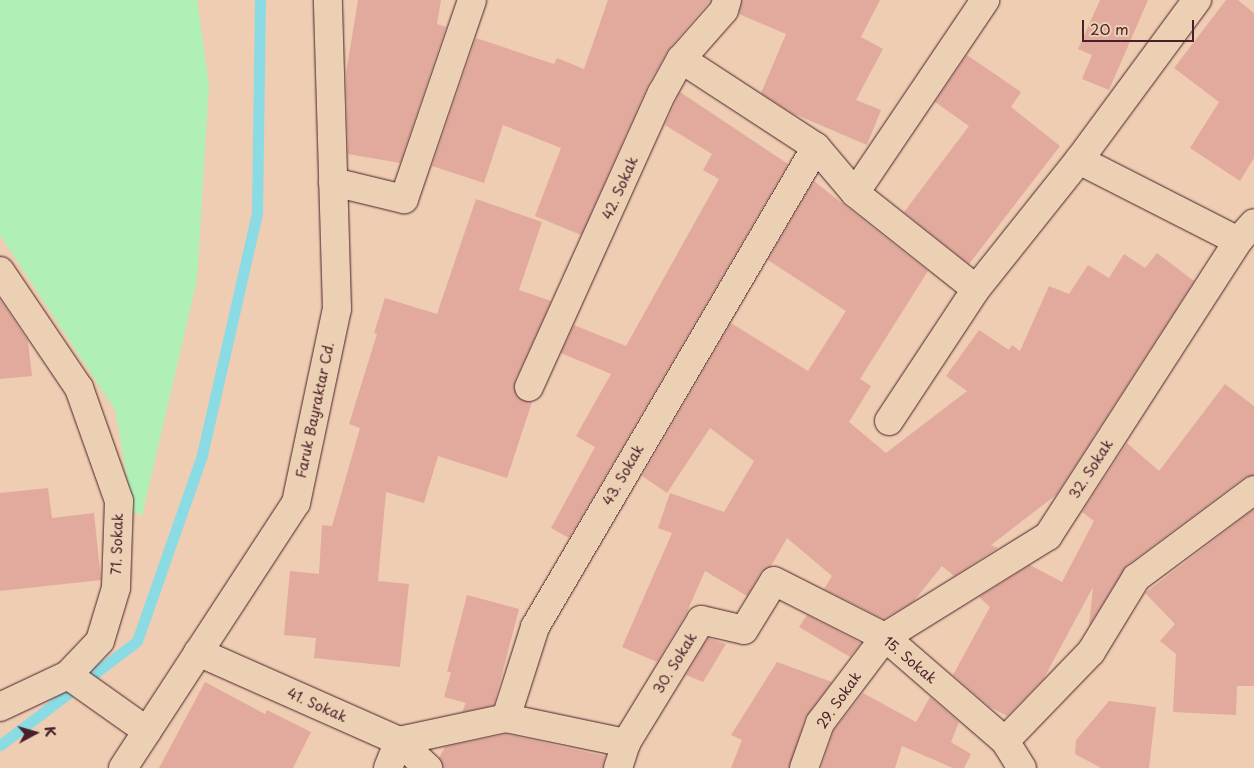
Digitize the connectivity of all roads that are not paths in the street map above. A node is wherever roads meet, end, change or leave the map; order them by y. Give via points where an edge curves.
1 (328, 0) edge
2 (472, 0) edge
3 (727, 0) edge
4 (985, 0) edge
5 (1198, 0) edge
6 (681, 59) junction
7 (816, 147) junction
8 (1079, 160) junction
9 (333, 182) junction
10 (855, 193) junction
11 (1246, 232) edge
12 (0, 271) edge
13 (976, 289) junction
14 (529, 387) dead end
15 (889, 421) dead end
16 (1254, 490) edge
17 (774, 581) joint
18 (885, 637) junction
19 (198, 652) junction
20 (74, 680) junction
21 (1, 706) edge
22 (506, 718) junction
23 (147, 731) junction
24 (1005, 740) junction
25 (399, 741) junction
26 (622, 755) edge
27 (123, 768) edge
28 (388, 768) edge
29 (428, 768) edge
30 (804, 768) edge
31 (1022, 768) edge

1 - 9 street, Faruk Bayraktar Cd.
2 - 9 street via 404,199
3 - 6 street, 42. Sokak via 724,10
4 - 10 street
5 - 8 street
6 - 7 street
6 - 14 street, 42. Sokak via 662,93
7 - 10 street
7 - 22 street, 43. Sokak via 535,627
8 - 11 street
8 - 13 street
9 - 19 street, Faruk Bayraktar Cd. via 337,309 296,503
10 - 13 street
11 - 18 street, 32. Sokak via 1048,536
12 - 20 street, 71. Sokak via 80,388 119,501 116,588 100,641
13 - 15 street
16 - 24 street via 1136,578 1091,652
17 - 18 street, 15. Sokak
17 - 26 street, 30. Sokak via 744,630 701,620
18 - 24 street, 15. Sokak
18 - 30 street, 29. Sokak via 820,723
19 - 23 street, Faruk Bayraktar Cd.
19 - 25 street, 41. Sokak
20 - 21 street
20 - 23 street
22 - 25 street
22 - 26 street
23 - 27 street, Faruk Bayraktar Cd.
24 - 31 street, 15. Sokak
25 - 28 street
25 - 29 street, 41. Sokak

